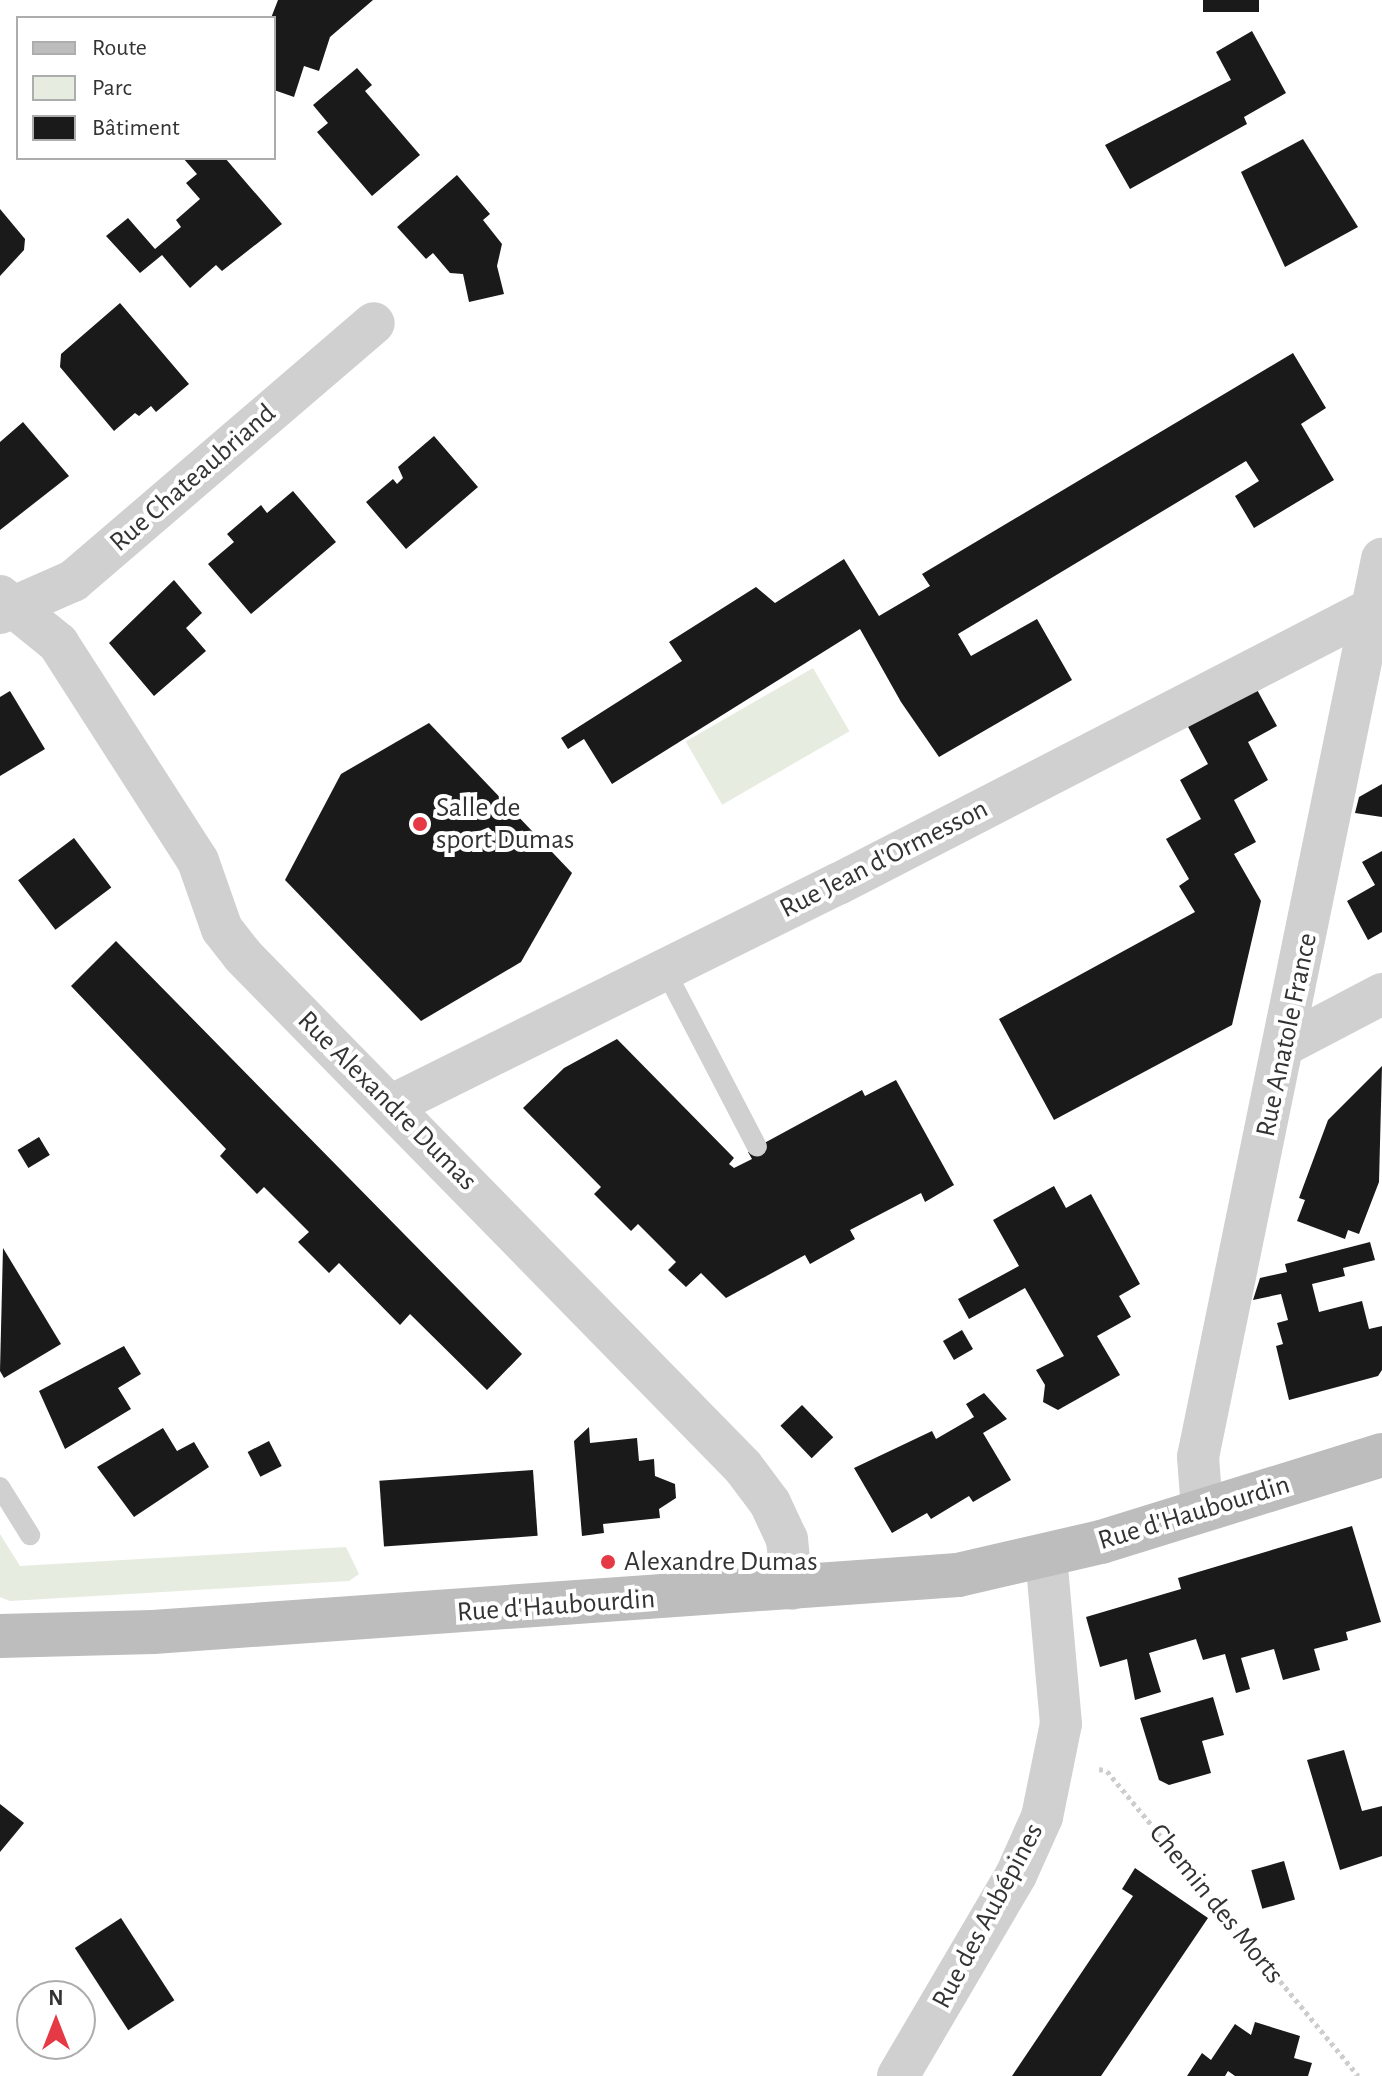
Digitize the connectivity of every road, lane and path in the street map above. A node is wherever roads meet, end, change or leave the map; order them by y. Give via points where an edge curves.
1 (374, 323) dead end
2 (1382, 559) edge
3 (5, 605) edge
4 (1373, 608) junction
5 (665, 970) junction
6 (1382, 994) edge
7 (1285, 1045) junction
8 (392, 1105) junction
9 (757, 1147) dead end
10 (1382, 1455) edge
11 (0, 1487) edge
12 (1202, 1511) junction
13 (30, 1535) dead end
14 (1046, 1557) junction
15 (792, 1589) junction
16 (0, 1636) edge
17 (1056, 1763) junction
18 (898, 2076) edge
19 (1358, 2076) edge

1 - 3 street, Rue Chateaubriand via 73,581
2 - 4 street, Rue Anatole France
3 - 8 street, Rue Alexandre Dumas via 58,643 208,879 222,929
4 - 5 street, Rue Jean d'Ormesson
4 - 7 street, Rue Anatole France
5 - 8 street, Rue Jean d'Ormesson
5 - 9 lane
6 - 7 street
7 - 12 street, Rue Anatole France via 1198,1457
8 - 15 street, Rue Alexandre Dumas via 743,1467 770,1503 787,1539
10 - 12 main road, Rue d'Haubourdin
11 - 13 lane
12 - 14 main road, Rue d'Haubourdin
14 - 15 main road, Rue d'Haubourdin via 958,1575
14 - 17 street, Rue des Aubépines via 1060,1670
15 - 16 main road, Rue d'Haubourdin via 87,1636
17 - 18 street, Rue des Aubépines via 1042,1817 1016,1875
17 - 19 path, Chemin des Morts via 1107,1771

